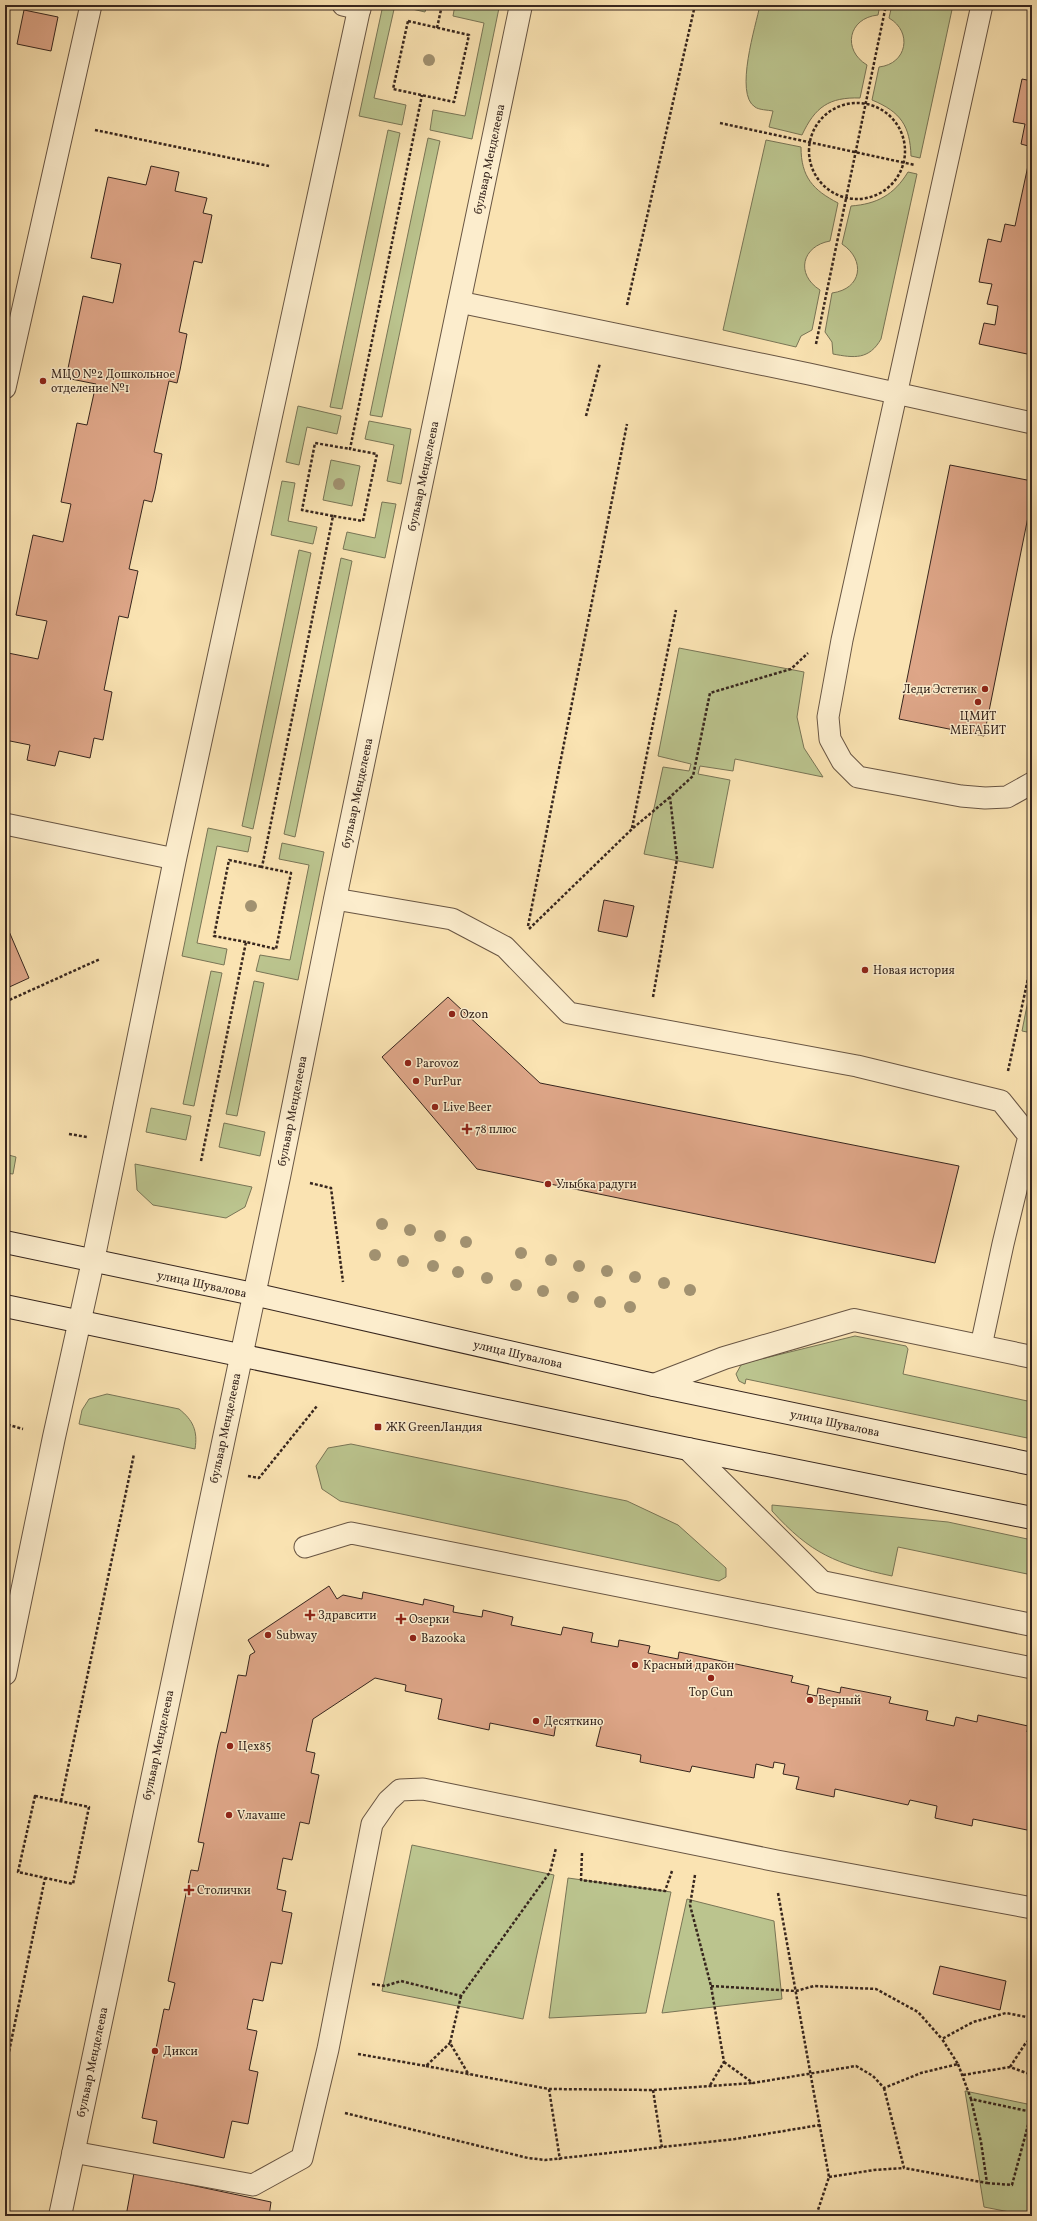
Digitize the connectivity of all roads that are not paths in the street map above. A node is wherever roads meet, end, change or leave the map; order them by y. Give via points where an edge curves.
1 (91, 5) edge
2 (521, 5) edge
3 (982, 5) edge
4 (354, 6) edge
5 (459, 302) junction
6 (5, 388) edge
7 (898, 394) junction
8 (1032, 423) edge
9 (1032, 782) edge
10 (5, 824) edge
11 (175, 859) junction
12 (335, 899) junction
13 (1030, 1136) edge
14 (5, 1242) edge
15 (93, 1261) junction
16 (253, 1294) junction
17 (5, 1306) edge
18 (79, 1322) junction
19 (981, 1346) junction
20 (240, 1356) junction
21 (1032, 1357) edge
22 (654, 1385) junction
23 (688, 1449) junction
24 (1032, 1464) edge
25 (1032, 1518) edge
26 (305, 1547) dead end
27 (1032, 1625) edge
28 (1032, 1668) edge
29 (5, 1674) edge
30 (1032, 1908) edge
31 (73, 2152) junction
32 (60, 2216) edge

1 - 6 lane
2 - 5 street, бульвар Менделеева
3 - 7 lane
4 - 11 street
5 - 7 lane
5 - 12 street, бульвар Менделеева
7 - 8 lane
7 - 9 lane via 842,640 828,717 830,739 842,761 858,777 985,798 1008,797
10 - 11 lane
11 - 15 street
12 - 13 lane via 452,919 505,947 569,1013 857,1066 1001,1101
12 - 16 street, бульвар Менделеева
13 - 19 lane via 1002,1244
14 - 15 street, улица Шувалова
15 - 16 street, улица Шувалова
15 - 18 street
16 - 20 street, бульвар Менделеева
16 - 22 street, улица Шувалова
17 - 18 street
18 - 20 street
18 - 29 street
19 - 21 street
19 - 22 street via 854,1320 724,1358
20 - 23 street
20 - 31 street, бульвар Менделеева
22 - 24 street, улица Шувалова
23 - 25 street
23 - 27 street via 822,1582
26 - 28 lane via 351,1533
30 - 31 lane via 777,1861 423,1789 400,1790 388,1801 372,1824 328,2049 302,2158 254,2185
31 - 32 street, бульвар Менделеева

